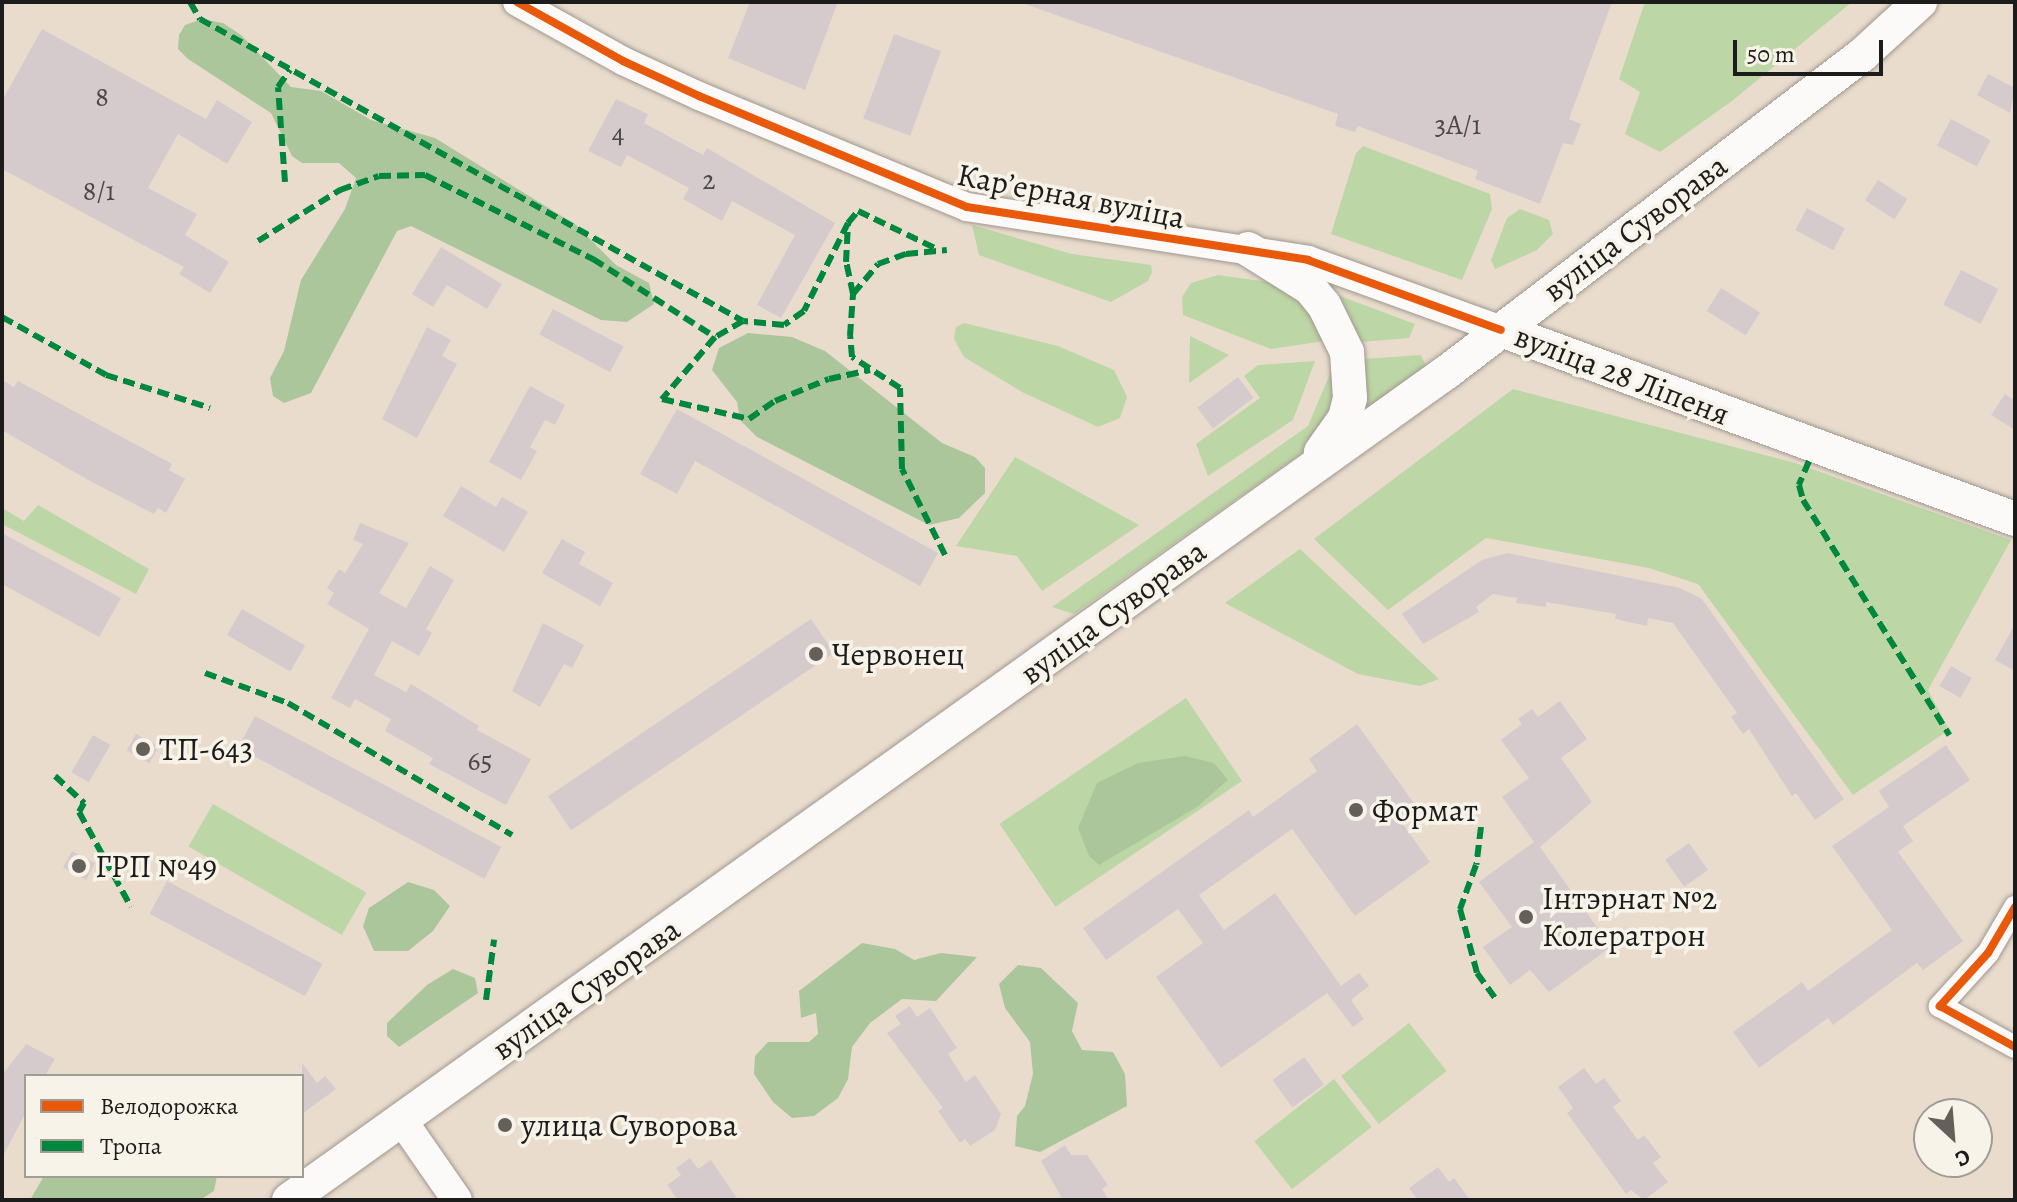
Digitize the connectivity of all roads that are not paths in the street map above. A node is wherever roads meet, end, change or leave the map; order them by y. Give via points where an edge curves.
1 (517, 2) edge
2 (1920, 2) edge
3 (1248, 249) junction
4 (1501, 330) junction
5 (1290, 484) junction
6 (2015, 497) edge
7 (2015, 519) edge
8 (2015, 907) edge
9 (2015, 1047) edge
10 (401, 1119) junction
11 (289, 1200) edge
12 (457, 1200) edge

1 - 3 street, Карʼерная вуліца via 699,96 967,207
2 - 4 main road, вуліца Суворава via 1862,55
3 - 4 street, Карʼерная вуліца via 1308,260
3 - 5 main road via 1310,288 1347,352 1345,418
4 - 5 main road, вуліца Суворава
4 - 6 main road, вуліца 28 Ліпеня via 1620,356
4 - 7 main road, вуліца 28 Ліпеня
5 - 10 main road, вуліца Суворава
8 - 9 street via 1988,953 1940,1006
10 - 11 main road, вуліца Суворава
10 - 12 main road

